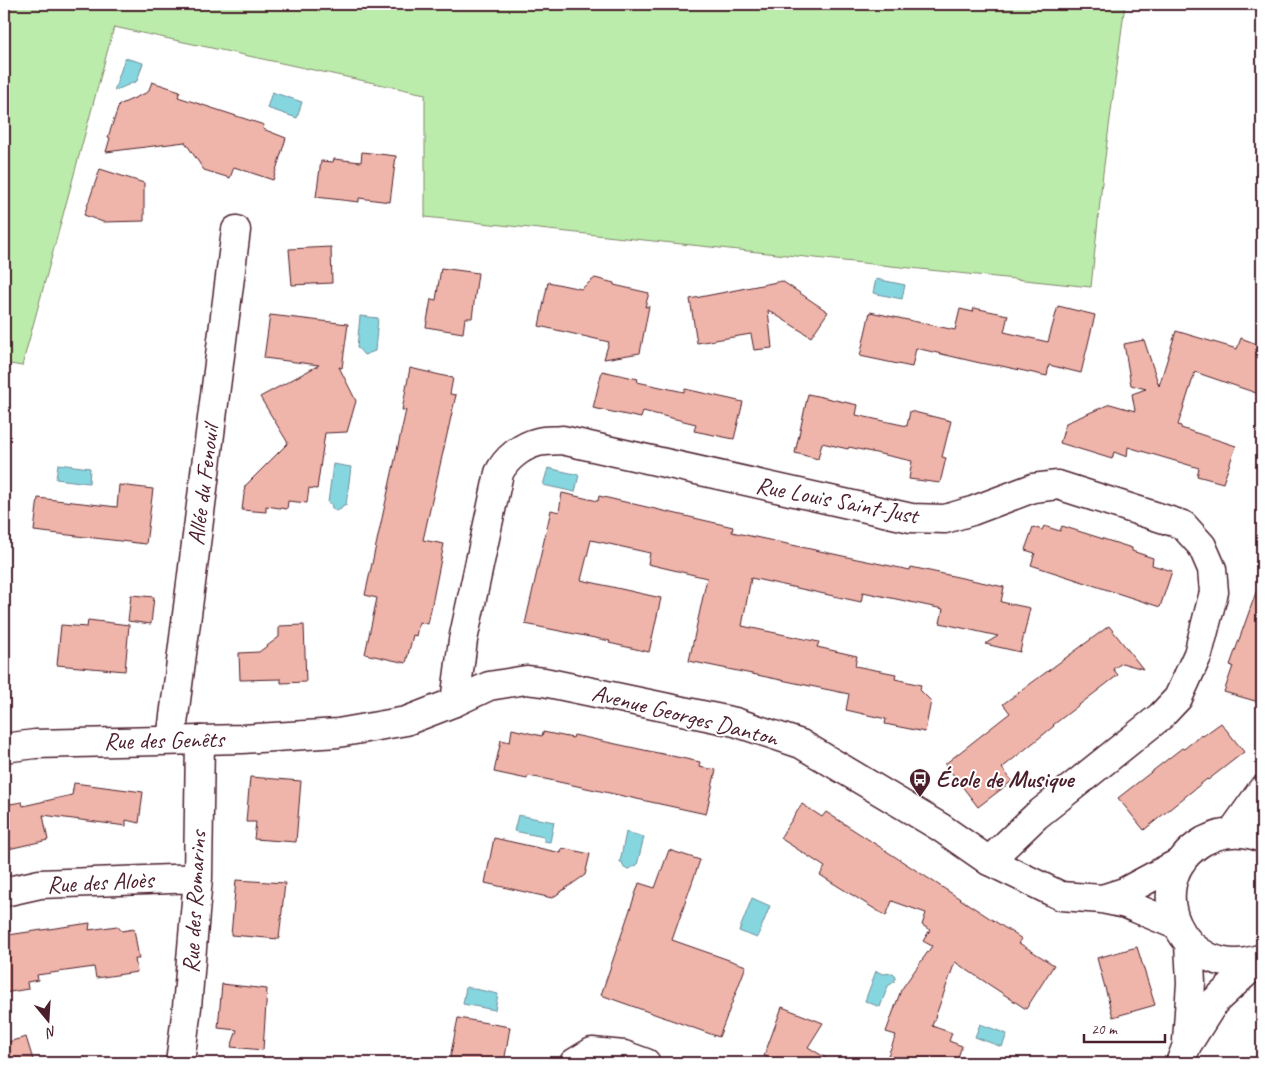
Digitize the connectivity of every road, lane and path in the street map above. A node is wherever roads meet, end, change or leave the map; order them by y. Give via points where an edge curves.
1 (236, 230) dead end
2 (455, 702) junction
3 (325, 734) joint
4 (171, 740) junction
5 (200, 740) junction
6 (4, 748) edge
7 (1262, 790) edge
8 (1232, 832) junction
9 (1262, 838) edge
10 (988, 861) junction
11 (1182, 861) junction
12 (198, 878) junction
13 (4, 892) edge
14 (1102, 899) junction
15 (1183, 934) junction
16 (1262, 959) edge
17 (1183, 1054) edge
18 (180, 1063) edge
19 (574, 1063) edge
20 (646, 1063) edge

1 - 4 street, Allée du Fenouil
2 - 3 street, Avenue Georges Danton via 406,721
2 - 10 street, Avenue Georges Danton via 489,686 526,680 735,722 801,744 940,827
2 - 10 street, Rue Louis Saint-Just via 463,640 499,474 504,464 518,452 538,442 562,440 911,518 945,519 1033,488 1058,485 1183,525 1202,546 1209,561 1214,592 1198,654 1178,698 1161,716 1036,816
3 - 5 street, Rue des Genêts
4 - 5 street, Rue des Genêts
4 - 6 street, Rue des Genêts via 35,744
5 - 12 street, Rue des Romarins
7 - 8 street
8 - 9 street
8 - 11 street via 1204,841
10 - 14 street, Avenue Georges Danton via 1061,896
11 - 14 street, Avenue Georges Danton via 1124,892
11 - 15 street via 1173,881 1171,903
12 - 13 street, Rue des Aloès via 40,884
12 - 18 street, Rue des Romarins
14 - 15 street, Avenue Georges Danton via 1126,904
15 - 16 street, Avenue Georges Danton via 1204,956 1242,963
15 - 17 street via 1191,983
16 - 17 street via 1215,1001
19 - 20 street via 592,1052 624,1055

